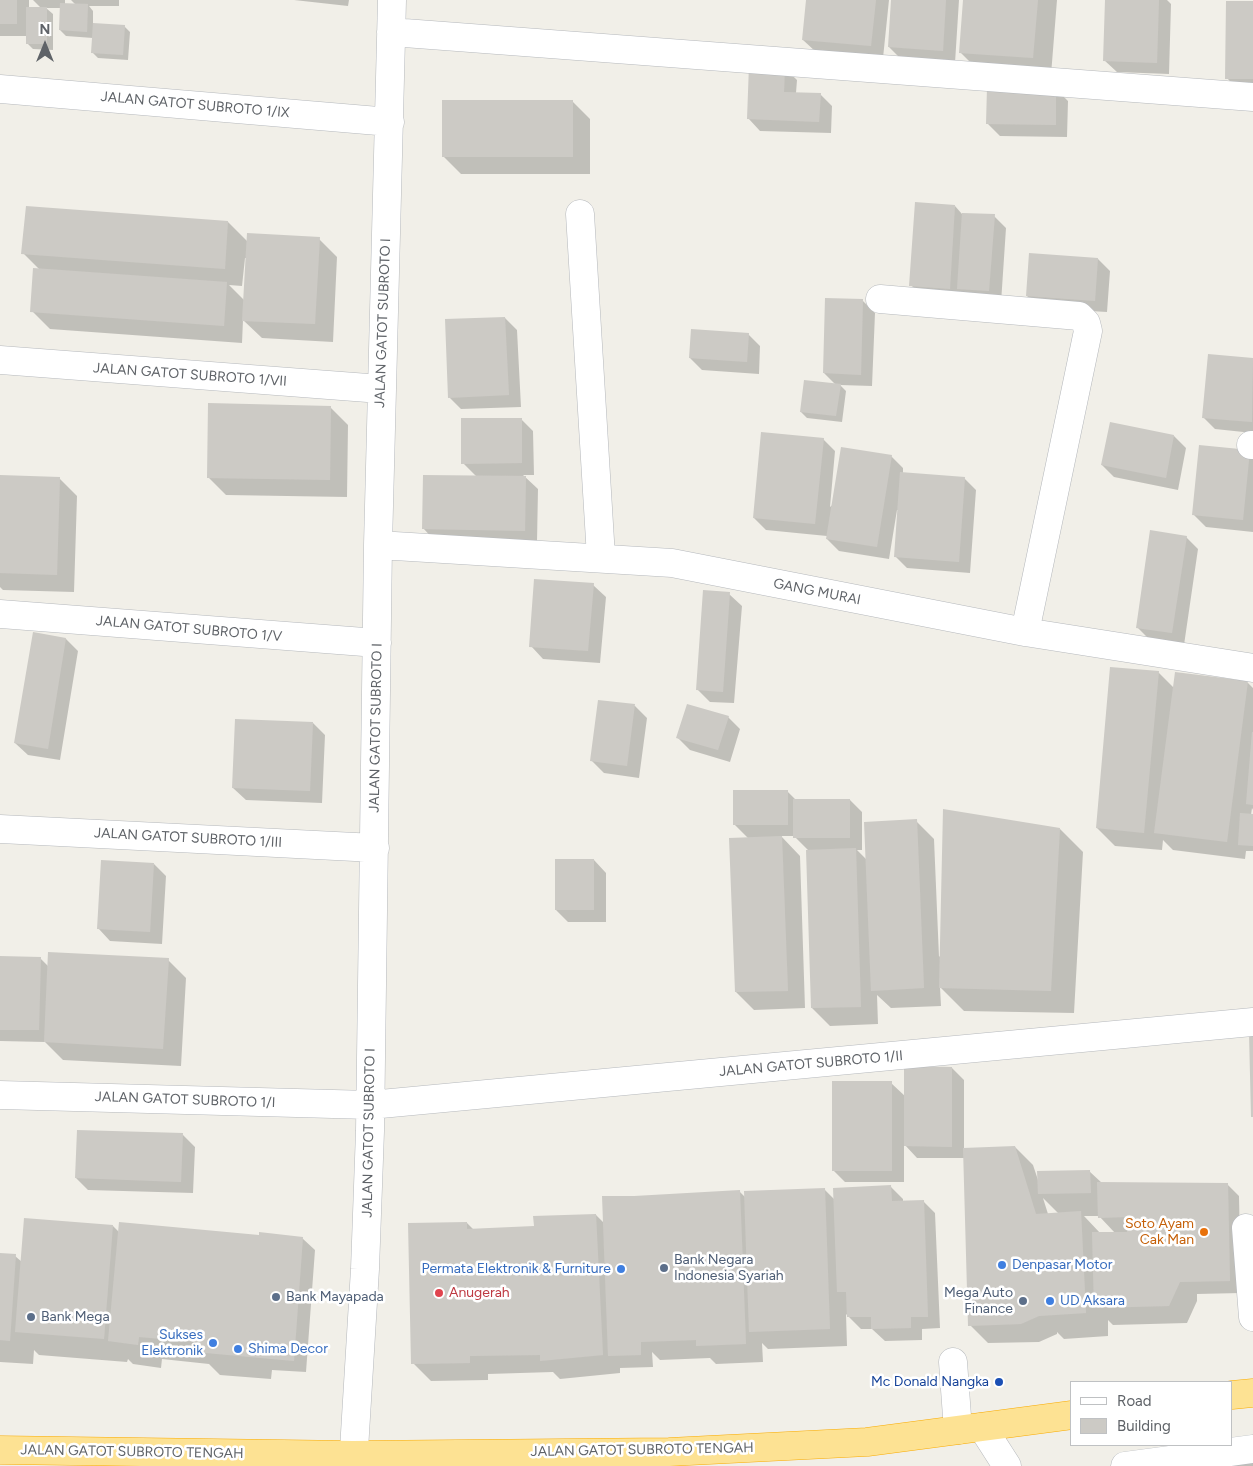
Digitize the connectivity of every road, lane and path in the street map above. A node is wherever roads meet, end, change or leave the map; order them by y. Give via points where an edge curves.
1 (392, 0) edge
2 (391, 32) junction
3 (0, 89) edge
4 (1253, 97) edge
5 (390, 122) junction
6 (580, 214) dead end
7 (880, 299) dead end
8 (0, 360) edge
9 (381, 389) junction
10 (378, 545) junction
11 (601, 557) junction
12 (0, 614) edge
13 (1025, 632) junction
14 (377, 643) junction
15 (1253, 668) edge
16 (0, 828) edge
17 (375, 848) junction
18 (1253, 1022) edge
19 (0, 1095) edge
20 (370, 1105) junction
21 (1246, 1228) dead end
22 (1253, 1318) edge
23 (953, 1362) dead end
24 (1253, 1393) edge
25 (1233, 1395) edge
26 (1070, 1415) edge
27 (970, 1428) junction
28 (1235, 1449) edge
29 (0, 1450) edge
30 (353, 1461) edge
31 (1007, 1466) edge
32 (1124, 1466) edge

1 - 2 street, JALAN GATOT SUBROTO I
2 - 4 street
2 - 5 street, JALAN GATOT SUBROTO I
3 - 5 street, JALAN GATOT SUBROTO 1/IX
5 - 9 street, JALAN GATOT SUBROTO I
6 - 11 street
7 - 13 street via 1079,316 1086,323 1088,331
8 - 9 street, JALAN GATOT SUBROTO 1/VII
9 - 10 street, JALAN GATOT SUBROTO I
10 - 11 street, GANG MURAI
10 - 14 street, JALAN GATOT SUBROTO I
11 - 13 street, GANG MURAI via 672,563
12 - 14 street, JALAN GATOT SUBROTO 1/V
13 - 15 street, GANG MURAI
14 - 17 street, JALAN GATOT SUBROTO I
16 - 17 street, JALAN GATOT SUBROTO 1/III
17 - 20 street, JALAN GATOT SUBROTO I
18 - 20 street, JALAN GATOT SUBROTO 1/II
19 - 20 street, JALAN GATOT SUBROTO 1/I
20 - 30 street, JALAN GATOT SUBROTO I via 365,1269
21 - 22 street
23 - 27 street
24 - 25 highway
26 - 27 highway, JALAN GATOT SUBROTO TENGAH
27 - 30 highway, JALAN GATOT SUBROTO TENGAH via 867,1442 668,1452
27 - 31 street
28 - 32 street
29 - 30 highway, JALAN GATOT SUBROTO TENGAH

